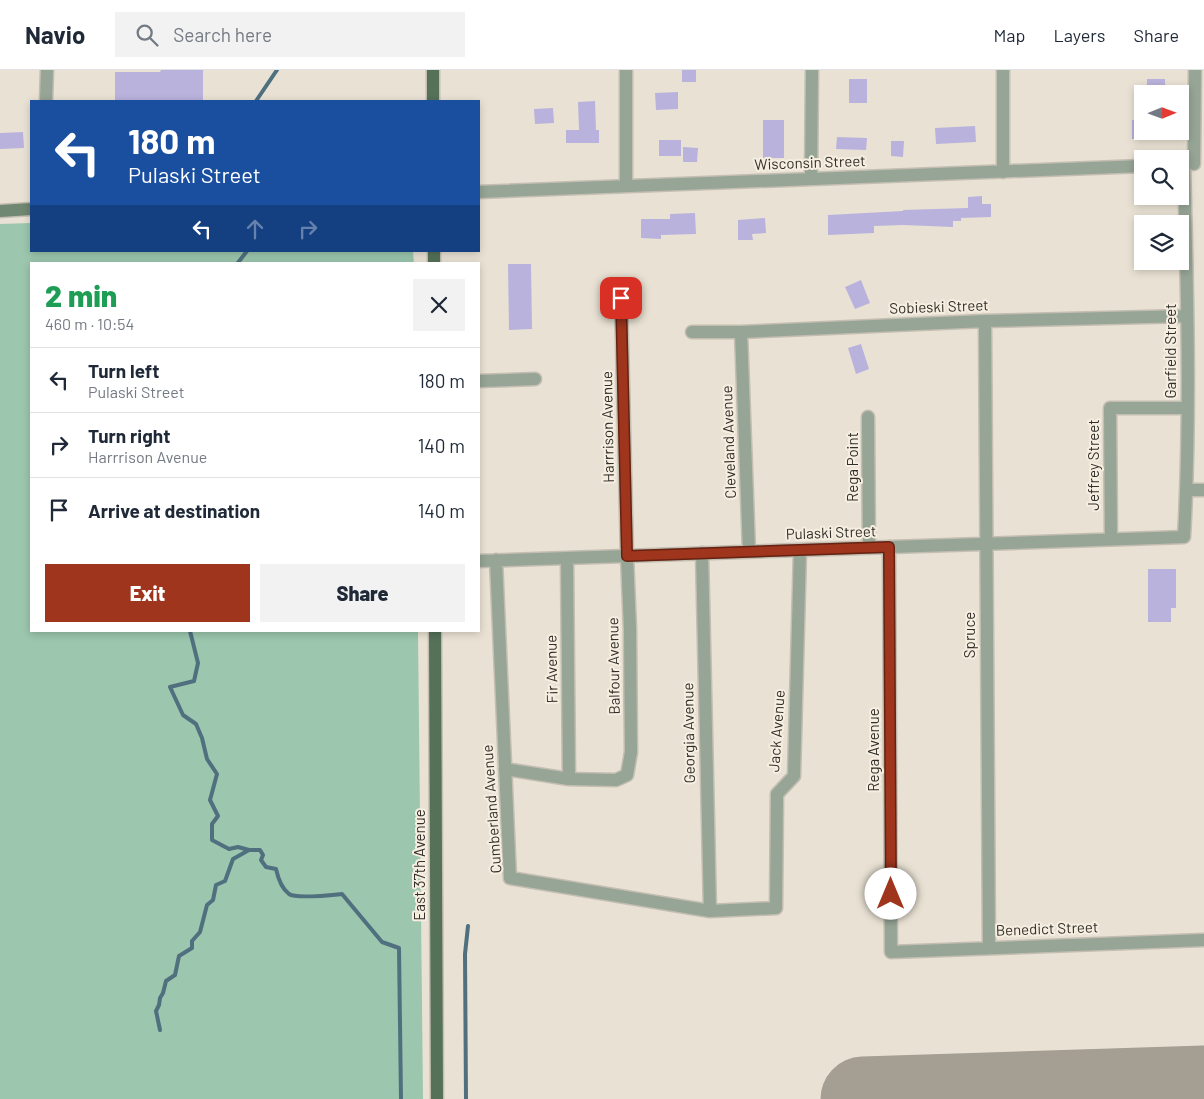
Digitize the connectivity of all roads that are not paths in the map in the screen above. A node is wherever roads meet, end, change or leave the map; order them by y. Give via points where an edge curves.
1 (47, 70) edge
2 (433, 70) edge
3 (626, 70) edge
4 (812, 70) edge
5 (1002, 70) edge
6 (1195, 70) edge
7 (46, 100) edge
8 (433, 100) edge
9 (1190, 164) edge
10 (1134, 166) edge
11 (1003, 172) junction
12 (811, 179) junction
13 (626, 186) junction
14 (480, 192) edge
15 (30, 209) edge
16 (0, 210) edge
17 (621, 298) dead end
18 (1187, 316) junction
19 (985, 321) junction
20 (692, 332) dead end
21 (741, 332) junction
22 (535, 379) dead end
23 (480, 381) edge
24 (1187, 408) junction
25 (868, 417) dead end
26 (1187, 490) junction
27 (1204, 490) edge
28 (1184, 537) joint
29 (1110, 539) junction
30 (986, 544) junction
31 (889, 547) junction
32 (869, 548) junction
33 (800, 550) junction
34 (749, 551) junction
35 (702, 553) junction
36 (627, 556) junction
37 (567, 558) junction
38 (496, 560) junction
39 (480, 561) edge
40 (435, 632) edge
41 (505, 770) junction
42 (569, 779) junction
43 (776, 908) joint
44 (710, 911) junction
45 (1204, 940) edge
46 (989, 948) junction
47 (891, 952) joint
48 (437, 1099) edge

1 - 7 street
2 - 8 main road
3 - 13 street
4 - 12 street
5 - 11 street
6 - 9 street, Garfield Street
9 - 18 street, Garfield Street
10 - 11 street, Wisconsin Street
11 - 12 street, Wisconsin Street
12 - 13 street, Wisconsin Street
13 - 14 street, Wisconsin Street
15 - 16 street
17 - 36 street, Harrrison Avenue
18 - 19 street, Sobieski Street
18 - 24 street, Garfield Street
19 - 21 street, Sobieski Street
19 - 30 street, Spruce
20 - 21 street, Sobieski Street
21 - 34 street, Cleveland Avenue
22 - 23 street
24 - 26 street, Garfield Street
24 - 29 street, Jeffrey Street via 1110,408
25 - 32 street, Rega Point
26 - 27 street
26 - 28 street, Garfield Street
28 - 29 street, Pulaski Street
29 - 30 street, Pulaski Street
30 - 31 street, Pulaski Street
30 - 46 street, Spruce
31 - 32 street, Pulaski Street
31 - 47 street, Rega Avenue
32 - 33 street, Pulaski Street
33 - 34 street, Pulaski Street
33 - 43 street, Jack Avenue via 794,776 777,794
34 - 35 street, Pulaski Street
35 - 36 street, Pulaski Street
35 - 44 street, Georgia Avenue
36 - 37 street, Pulaski Street
36 - 42 street, Balfour Avenue via 631,743 627,775 616,780
37 - 38 street, Pulaski Street
37 - 42 street, Fir Avenue
38 - 39 street, Pulaski Street
38 - 41 street, Cumberland Avenue
40 - 48 main road, East 37th Avenue
41 - 42 street
41 - 44 street, Cumberland Avenue via 510,878
43 - 44 street, Cumberland Avenue
45 - 46 street, Benedict Street
46 - 47 street, Benedict Street

